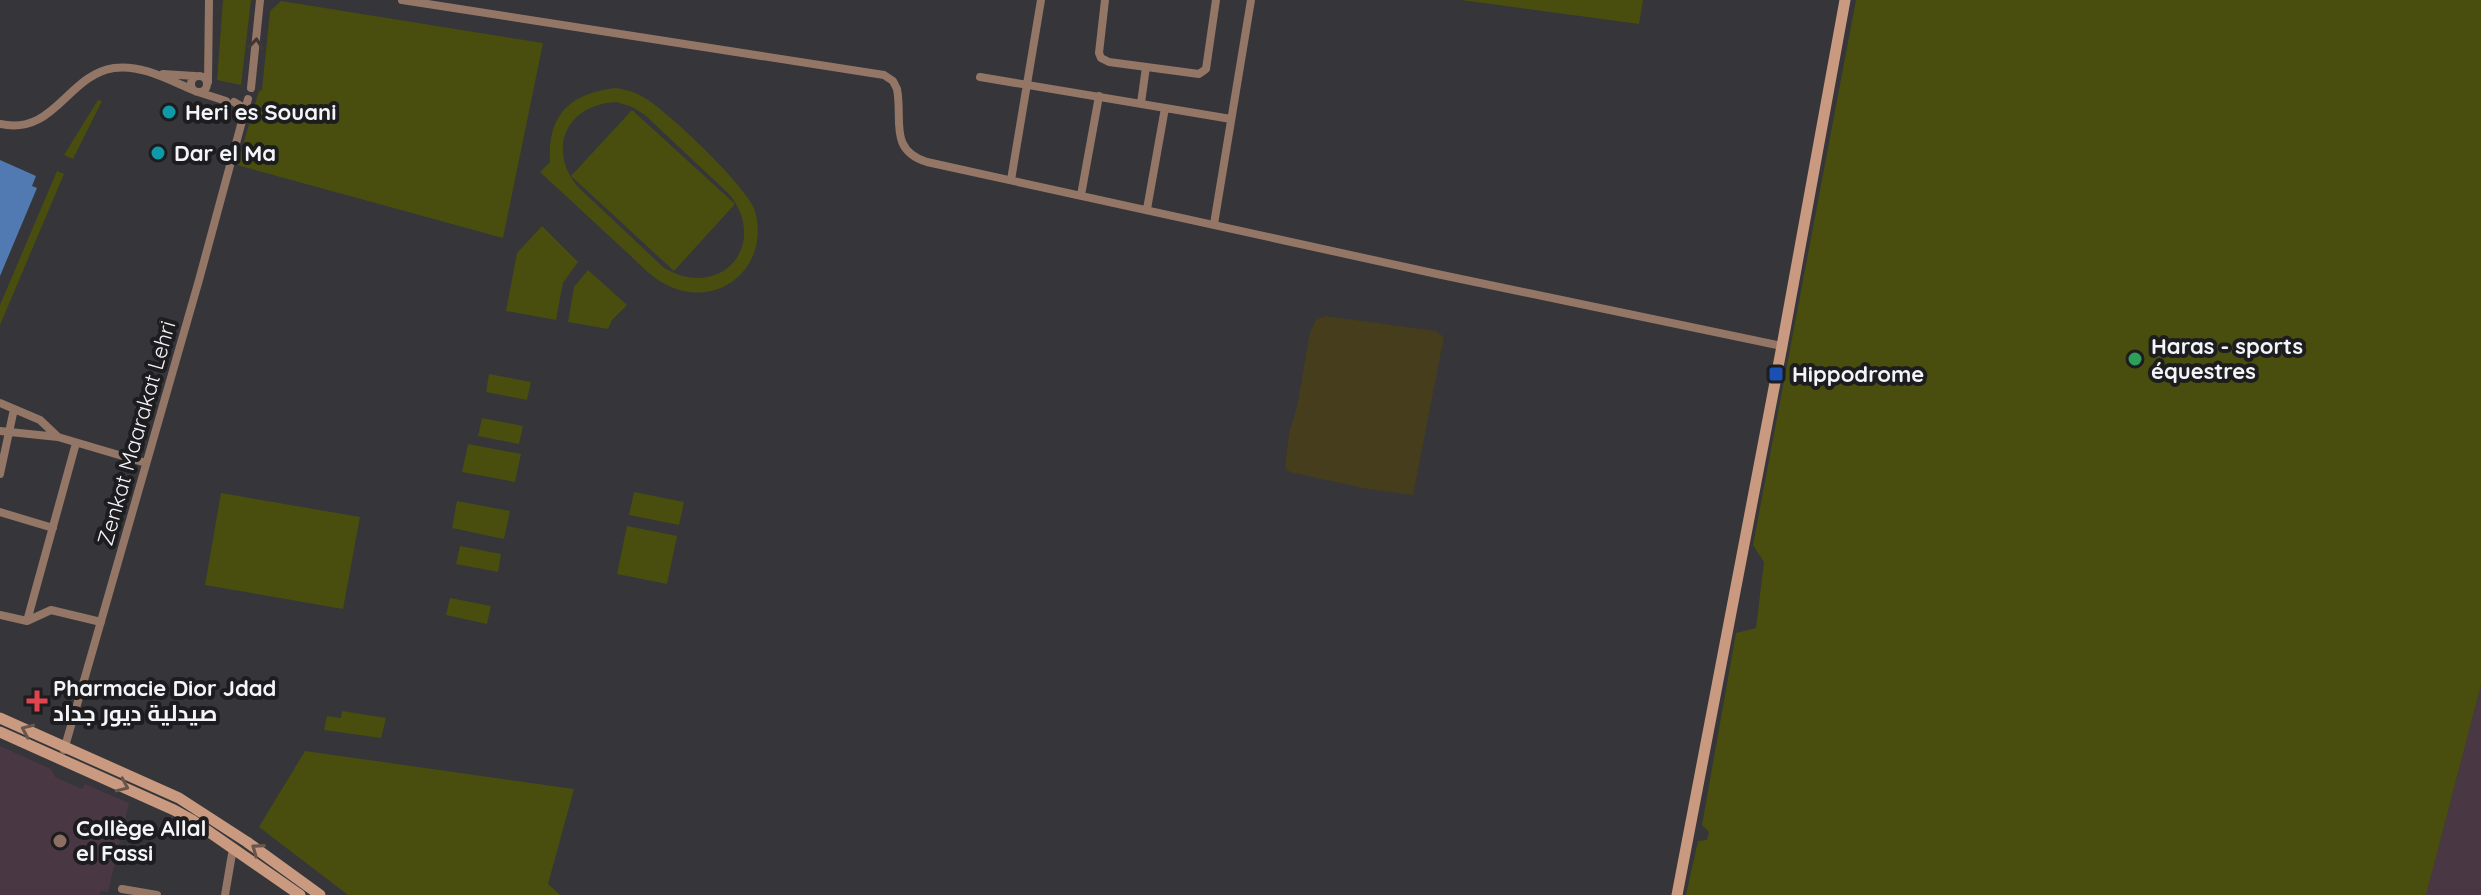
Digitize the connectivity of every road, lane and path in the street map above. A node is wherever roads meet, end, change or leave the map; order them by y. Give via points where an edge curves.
1 (209, 0) edge
2 (260, 0) edge
3 (402, 0) edge
4 (1041, 0) edge
5 (1105, 0) edge
6 (1216, 0) edge
7 (1251, 0) edge
8 (1845, 0) edge
9 (206, 56) junction
10 (1146, 67) junction
11 (154, 74) junction
12 (196, 76) junction
13 (980, 77) dead end
14 (208, 82) junction
15 (1026, 84) junction
16 (251, 88) dead end
17 (195, 91) junction
18 (1099, 96) junction
19 (248, 99) dead end
20 (1141, 103) junction
21 (1165, 108) junction
22 (245, 117) junction
23 (1231, 119) junction
24 (0, 124) edge
25 (1011, 180) junction
26 (1081, 195) junction
27 (1147, 209) junction
28 (1214, 224) junction
29 (1782, 346) junction
30 (0, 403) edge
31 (14, 409) junction
32 (4, 432) edge
33 (58, 437) junction
34 (76, 443) junction
35 (146, 463) junction
36 (0, 474) edge
37 (0, 512) edge
38 (53, 528) junction
39 (0, 615) edge
40 (27, 621) junction
41 (101, 622) junction
42 (0, 718) edge
43 (0, 732) edge
44 (63, 753) junction
45 (235, 849) junction
46 (122, 889) dead end
47 (132, 893) edge
48 (156, 895) edge
49 (225, 895) edge
50 (300, 895) edge
51 (320, 895) edge
52 (1677, 895) edge

1 - 9 street
16 -> 2 street
3 - 25 street via 884,75 897,89 899,130 908,152 927,162
4 - 15 street
5 - 10 street via 1101,58
6 - 10 street via 1204,71
7 - 23 street
8 - 29 main road
9 - 12 street
9 - 14 street
10 - 20 street
11 - 12 street
11 - 17 street
11 - 24 street via 122,68 104,71 40,120
12 - 14 street
12 - 17 street via 191,82
13 - 15 street
14 - 17 street via 205,90
15 - 18 street
15 - 25 street
17 - 22 street via 241,106
18 - 20 street
18 - 26 street
19 - 22 street, Zenkat Maarakat Lehri
20 - 21 street
21 - 23 street
21 - 27 street
22 - 35 street, Zenkat Maarakat Lehri
23 - 28 street
25 - 26 street
26 - 27 street
27 - 28 street
28 - 29 street
29 - 52 main road
30 - 31 street
31 - 32 street
31 - 33 street via 40,420
32 - 33 street
32 - 36 street
33 - 34 street
34 - 35 street
34 - 38 street
35 - 41 street, Zenkat Maarakat Lehri
37 - 38 street
38 - 40 street
39 - 40 street
40 - 41 street via 51,610
41 - 44 street, Zenkat Maarakat Lehri
44 -> 42 main road
43 - 44 main road
44 -> 45 main road via 192,820
51 -> 44 main road via 179,798
45 - 49 street
45 - 50 main road
46 - 47 street
47 - 48 street

